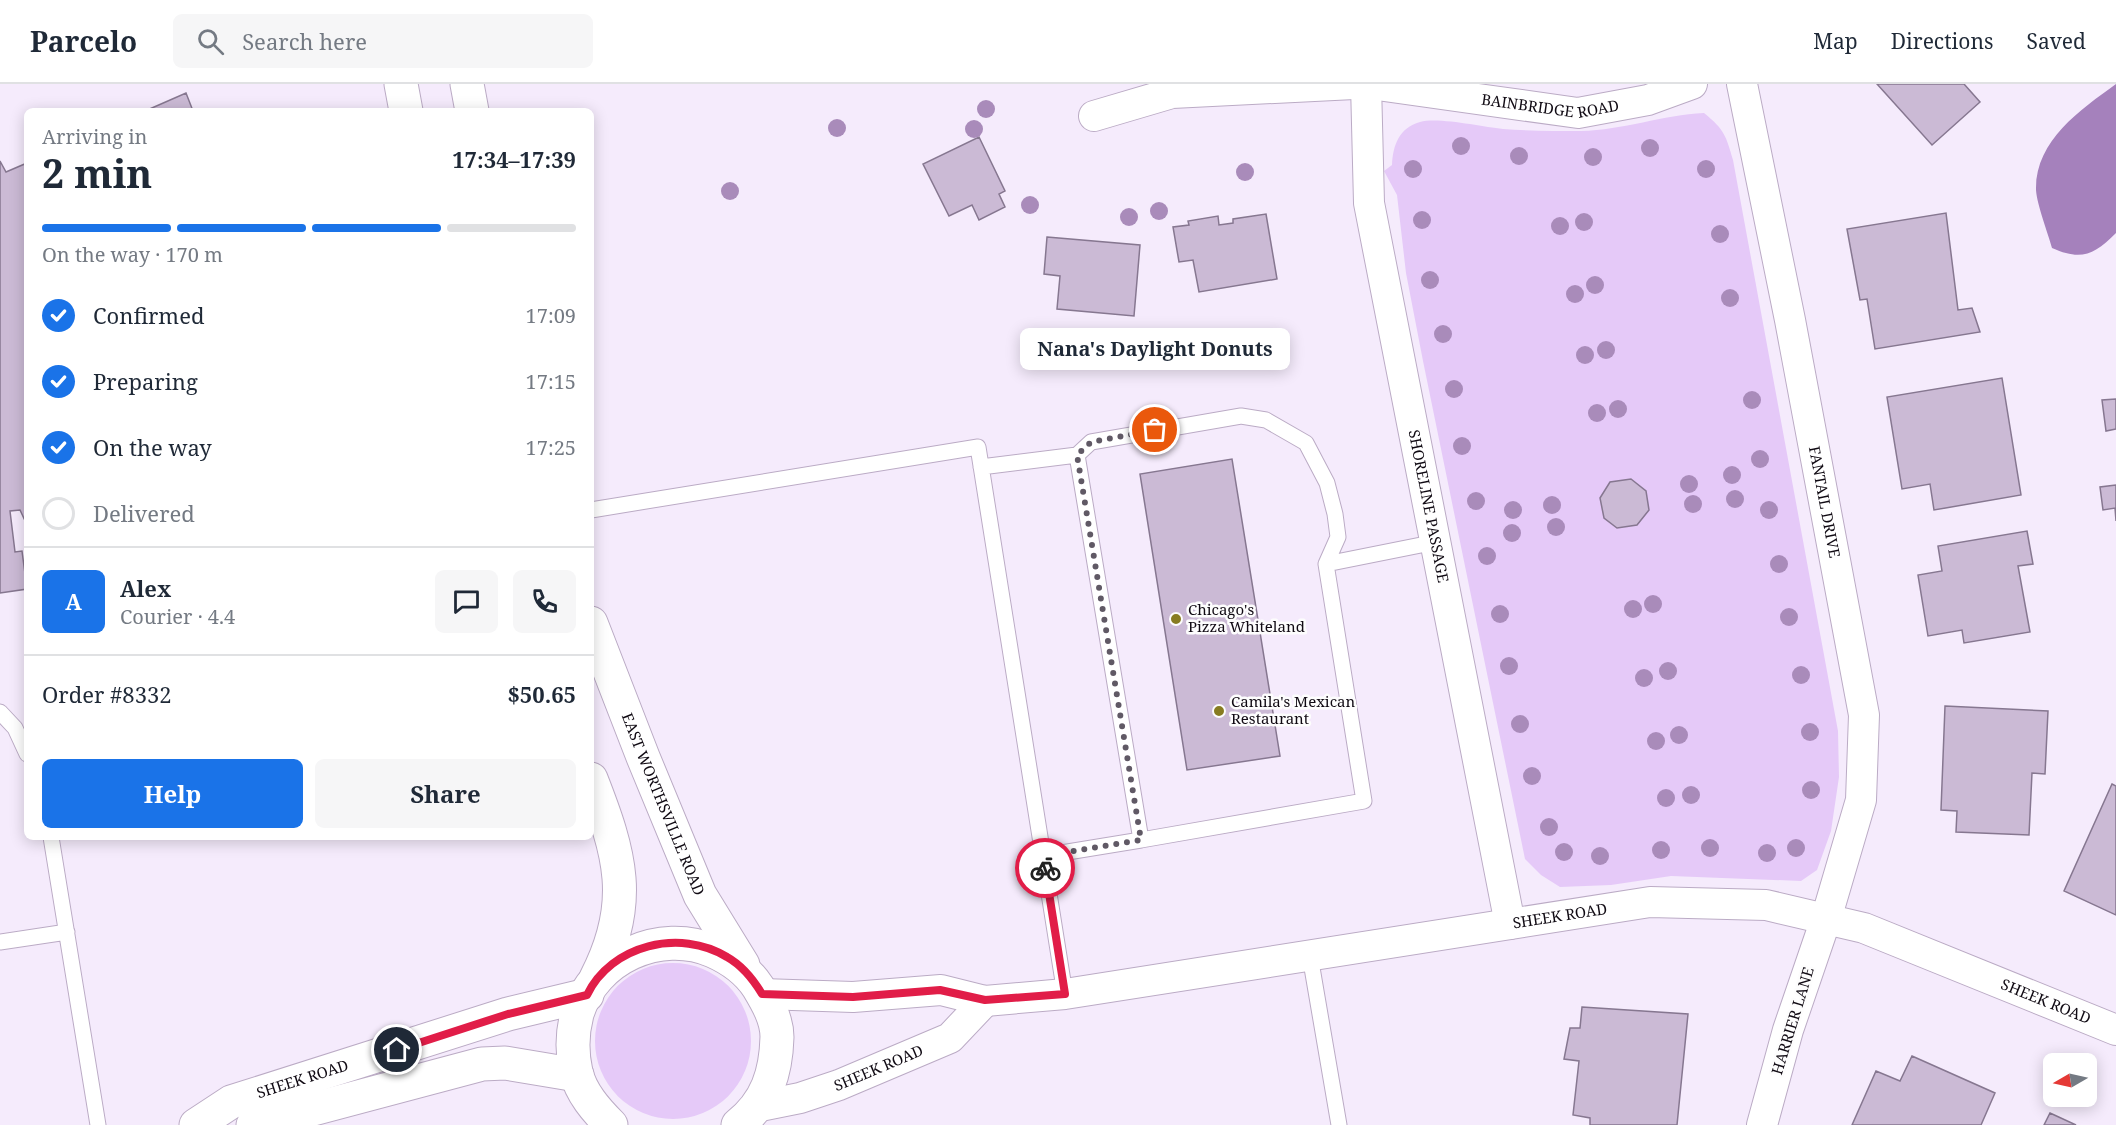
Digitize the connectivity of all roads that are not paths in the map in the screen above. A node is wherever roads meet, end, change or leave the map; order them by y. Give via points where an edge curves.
1 (401, 84) edge
2 (467, 84) edge
3 (1354, 84) edge
4 (1368, 84) edge
5 (1692, 84) edge
6 (1742, 84) edge
7 (405, 108) edge
8 (471, 108) edge
9 (1094, 116) dead end
10 (1077, 455) junction
11 (981, 467) junction
12 (594, 510) edge
13 (1436, 542) junction
14 (1326, 564) junction
15 (594, 631) edge
16 (0, 712) edge
17 (24, 748) edge
18 (594, 787) edge
19 (52, 840) edge
20 (1141, 840) junction
21 (1043, 856) junction
22 (1826, 918) junction
23 (1509, 924) junction
24 (67, 932) junction
25 (0, 942) edge
26 (1310, 956) junction
27 (757, 985) junction
28 (589, 990) junction
29 (1065, 994) junction
30 (985, 1000) junction
31 (2116, 1030) edge
32 (594, 1107) edge
33 (746, 1118) edge
34 (98, 1125) edge
35 (196, 1125) edge
36 (253, 1125) edge
37 (1339, 1125) edge
38 (1762, 1125) edge

1 - 7 main road
2 - 8 main road
3 - 9 street via 1172,93
4 - 5 street, BAINBRIDGE ROAD via 1578,113 1648,100
4 - 13 street, SHORELINE PASSAGE via 1369,203
6 - 22 street, FANTAIL DRIVE via 1864,715 1861,800
10 - 11 lane
10 - 14 lane via 1091,442 1241,416 1266,420 1306,443 1327,483 1338,537
10 - 20 lane
11 - 12 lane via 978,447
11 - 21 lane
13 - 14 lane
13 - 23 street, SHORELINE PASSAGE
14 - 20 lane via 1364,801
15 - 27 main road, EAST WORTHSVILLE ROAD via 700,896
16 - 17 lane via 15,728
18 - 28 main road via 616,850 620,882 617,923 609,951
19 - 24 lane
20 - 21 lane
21 - 29 lane
22 - 23 street, SHEEK ROAD via 1766,905 1650,902
22 - 31 street, SHEEK ROAD via 1864,928
22 - 38 street, HARRIER LANE via 1788,1030
23 - 26 street, SHEEK ROAD
24 - 25 lane
24 - 34 lane
26 - 29 street, SHEEK ROAD
26 - 37 lane
27 - 28 main road via 728,957 700,945 670,942 640,948 614,963
27 - 30 street, SHEEK ROAD via 853,997 940,990
27 - 33 main road via 768,1002 777,1031 776,1062 767,1091
28 - 32 main road via 577,1013 572,1045
28 - 35 main road, SHEEK ROAD via 231,1102
29 - 30 street, SHEEK ROAD
30 - 33 street, SHEEK ROAD via 950,1038 839,1085
32 - 36 main road, SHEEK ROAD via 505,1063 482,1064

